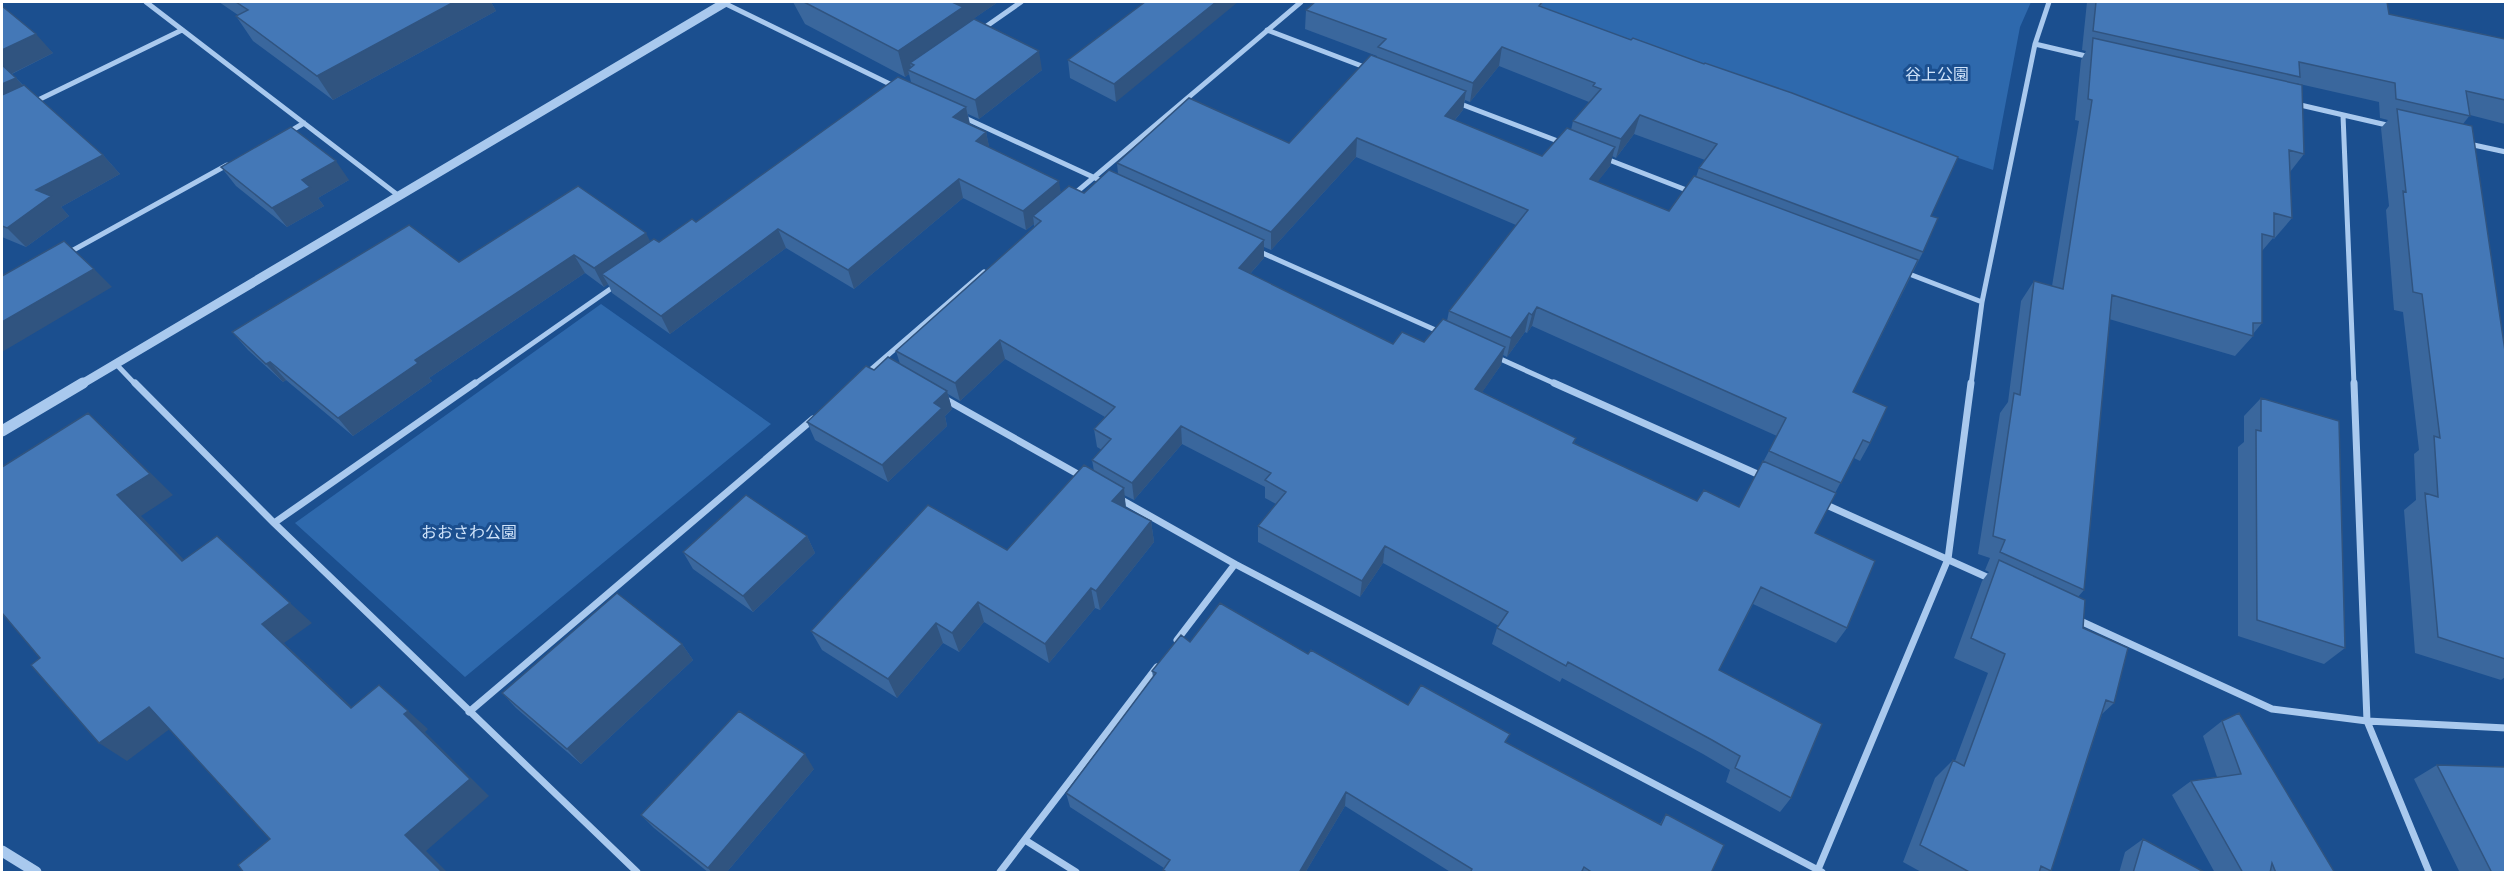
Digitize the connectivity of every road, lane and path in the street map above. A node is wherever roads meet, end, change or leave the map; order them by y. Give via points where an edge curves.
1 (146, 2) edge
2 (725, 2) edge
3 (1021, 2) edge
4 (1301, 2) edge
5 (2049, 2) edge
6 (182, 30) junction
7 (1267, 30) junction
8 (974, 35) edge
9 (2035, 44) junction
10 (2092, 57) edge
11 (1379, 72) edge
12 (889, 94) edge
13 (1446, 98) edge
14 (2286, 102) edge
15 (23, 108) edge
16 (952, 112) edge
17 (2343, 115) junction
18 (304, 123) junction
19 (2401, 128) edge
20 (283, 135) edge
21 (2459, 142) edge
22 (1569, 145) edge
23 (2505, 152) edge
24 (1602, 158) edge
25 (231, 163) edge
26 (1094, 177) junction
27 (1115, 187) edge
28 (1691, 192) edge
29 (399, 196) junction
30 (1067, 200) edge
31 (1247, 246) edge
32 (64, 255) edge
33 (1892, 268) edge
34 (987, 270) edge
35 (625, 278) edge
36 (1982, 302) junction
37 (1444, 334) edge
38 (1488, 354) edge
39 (880, 362) junction
40 (116, 364) junction
41 (890, 368) edge
42 (862, 377) edge
43 (941, 397) edge
44 (816, 416) edge
45 (2, 431) edge
46 (1773, 481) edge
47 (1093, 483) edge
48 (1113, 495) edge
49 (1816, 501) edge
50 (274, 523) junction
51 (1948, 559) junction
52 (1235, 564) junction
53 (2002, 584) edge
54 (2067, 614) edge
55 (1170, 650) edge
56 (1163, 659) edge
57 (469, 712) junction
58 (2367, 721) junction
59 (2505, 728) edge
60 (1025, 840) junction
61 (2, 850) edge
62 (1819, 872) edge
63 (36, 873) edge
64 (637, 873) edge
65 (1000, 873) edge
66 (1076, 873) edge
67 (2429, 873) edge

1 - 6 street
2 - 12 street via 898,88
2 - 29 street
3 - 8 street
4 - 7 street
5 - 9 street
6 - 15 street
6 - 18 street
7 - 11 street
7 - 26 street
9 - 10 street
9 - 36 street
13 - 22 street
14 - 17 street
16 - 26 street
17 - 19 street
17 - 58 street
18 - 20 street
18 - 29 street
21 - 23 street
24 - 28 street
25 - 32 street
26 - 27 street
26 - 30 street
29 - 40 street
31 - 37 street
33 - 36 street
34 - 39 street
35 - 50 street
36 - 51 street
38 - 46 street
39 - 41 street
39 - 42 street
40 - 45 street
40 - 50 street
43 - 47 street
44 - 57 street
48 - 52 street
49 - 51 street
50 - 57 street
51 - 53 street
51 - 62 street
52 - 55 street
52 - 62 street
54 - 58 street via 2272,709
56 - 60 street
57 - 64 street
58 - 59 street
58 - 67 street
60 - 65 street
60 - 66 street
61 - 63 street

